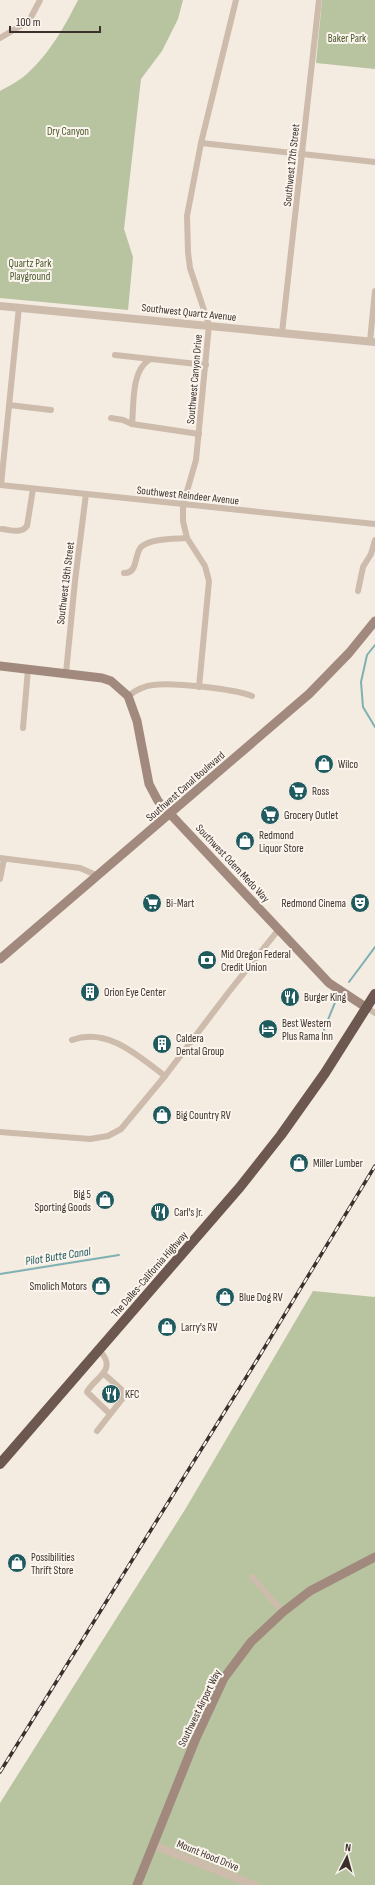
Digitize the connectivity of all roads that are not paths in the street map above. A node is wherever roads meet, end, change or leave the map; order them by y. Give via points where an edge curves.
1 (40, 0) edge
2 (236, 0) edge
3 (319, 0) edge
4 (0, 38) edge
5 (201, 143) junction
6 (303, 155) junction
7 (375, 162) edge
8 (375, 291) edge
9 (0, 306) edge
10 (19, 307) junction
11 (208, 325) junction
12 (282, 333) junction
13 (372, 341) edge
14 (115, 355) dead end
15 (149, 360) junction
16 (206, 365) junction
17 (9, 406) junction
18 (52, 410) dead end
19 (111, 418) dead end
20 (132, 424) junction
21 (198, 434) junction
22 (1, 485) edge
23 (33, 489) junction
24 (86, 494) junction
25 (183, 505) junction
26 (375, 524) edge
27 (2, 529) dead end
28 (187, 538) junction
29 (375, 540) edge
30 (124, 573) dead end
31 (358, 591) dead end
32 (375, 620) edge
33 (0, 666) edge
34 (28, 669) junction
35 (66, 673) junction
36 (199, 687) junction
37 (128, 696) junction
38 (252, 696) dead end
39 (22, 728) dead end
40 (170, 814) junction
41 (2, 859) edge
42 (96, 876) junction
43 (0, 879) edge
44 (279, 929) junction
45 (0, 959) edge
46 (375, 994) edge
47 (371, 1010) edge
48 (72, 1040) dead end
49 (165, 1076) junction
50 (0, 1132) edge
51 (99, 1350) junction
52 (104, 1374) junction
53 (110, 1414) junction
54 (97, 1431) dead end
55 (0, 1464) edge
56 (375, 1557) edge
57 (252, 1577) dead end
58 (283, 1612) junction
59 (153, 1845) junction
60 (137, 1885) edge
61 (254, 1885) edge

1 - 4 street via 29,21
2 - 5 street, Southwest Canyon Drive
3 - 6 street, Southwest 17th Street
5 - 6 street
5 - 11 street, Southwest Canyon Drive via 189,199 186,233 190,268
6 - 7 street
6 - 12 street, Southwest 17th Street
8 - 13 street
9 - 10 street, Southwest Quartz Avenue
10 - 11 street, Southwest Quartz Avenue
10 - 17 street
11 - 12 street, Southwest Quartz Avenue
11 - 16 street, Southwest Canyon Drive
12 - 13 street, Southwest Quartz Avenue
14 - 15 street
15 - 16 street
15 - 20 street via 144,363 137,375
16 - 21 street, Southwest Canyon Drive
17 - 18 street
17 - 22 street
19 - 20 street
20 - 21 street
21 - 25 street, Southwest Canyon Drive via 196,460
22 - 23 street, Southwest Reindeer Avenue
23 - 24 street, Southwest Reindeer Avenue
23 - 27 street via 25,529
24 - 25 street, Southwest Reindeer Avenue
24 - 35 street, Southwest 19th Street
25 - 26 street, Southwest Reindeer Avenue
25 - 28 street, Southwest Canyon Drive
28 - 30 street via 146,544 140,548 136,565
28 - 36 street, Southwest Canyon Drive via 205,566 209,581
29 - 31 street via 372,554 363,567
32 - 40 main road, Southwest Canal Boulevard via 349,653 309,694
33 - 34 main road
34 - 35 main road
34 - 39 street
35 - 37 main road via 111,681
36 - 37 street via 152,685 138,689
36 - 38 street
37 - 40 main road, Southwest Odem Medo Way via 137,721 149,784 158,801
40 - 42 main road, Southwest Canal Boulevard
40 - 44 main road, Southwest Odem Medo Way
41 - 42 street via 80,868
41 - 43 street
42 - 45 main road, Southwest Canal Boulevard
44 - 47 main road, Southwest Odem Medo Way via 329,983
44 - 49 street
46 - 47 highway, The Dalles-California Highway
47 - 51 highway, The Dalles-California Highway via 276,1140 195,1240
48 - 49 street via 84,1036 101,1037 124,1046
49 - 50 street via 121,1129 108,1136 90,1140
51 - 52 street via 104,1356
51 - 55 highway, The Dalles-California Highway
52 - 53 street via 124,1394 121,1402
52 - 53 street via 90,1385 87,1392
53 - 54 street
56 - 58 main road, Southwest Airport Way via 310,1590
57 - 58 street
58 - 59 main road, Southwest Airport Way via 251,1642 224,1678 196,1738
59 - 60 main road, Southwest Airport Way
59 - 61 street, Mount Hood Drive

